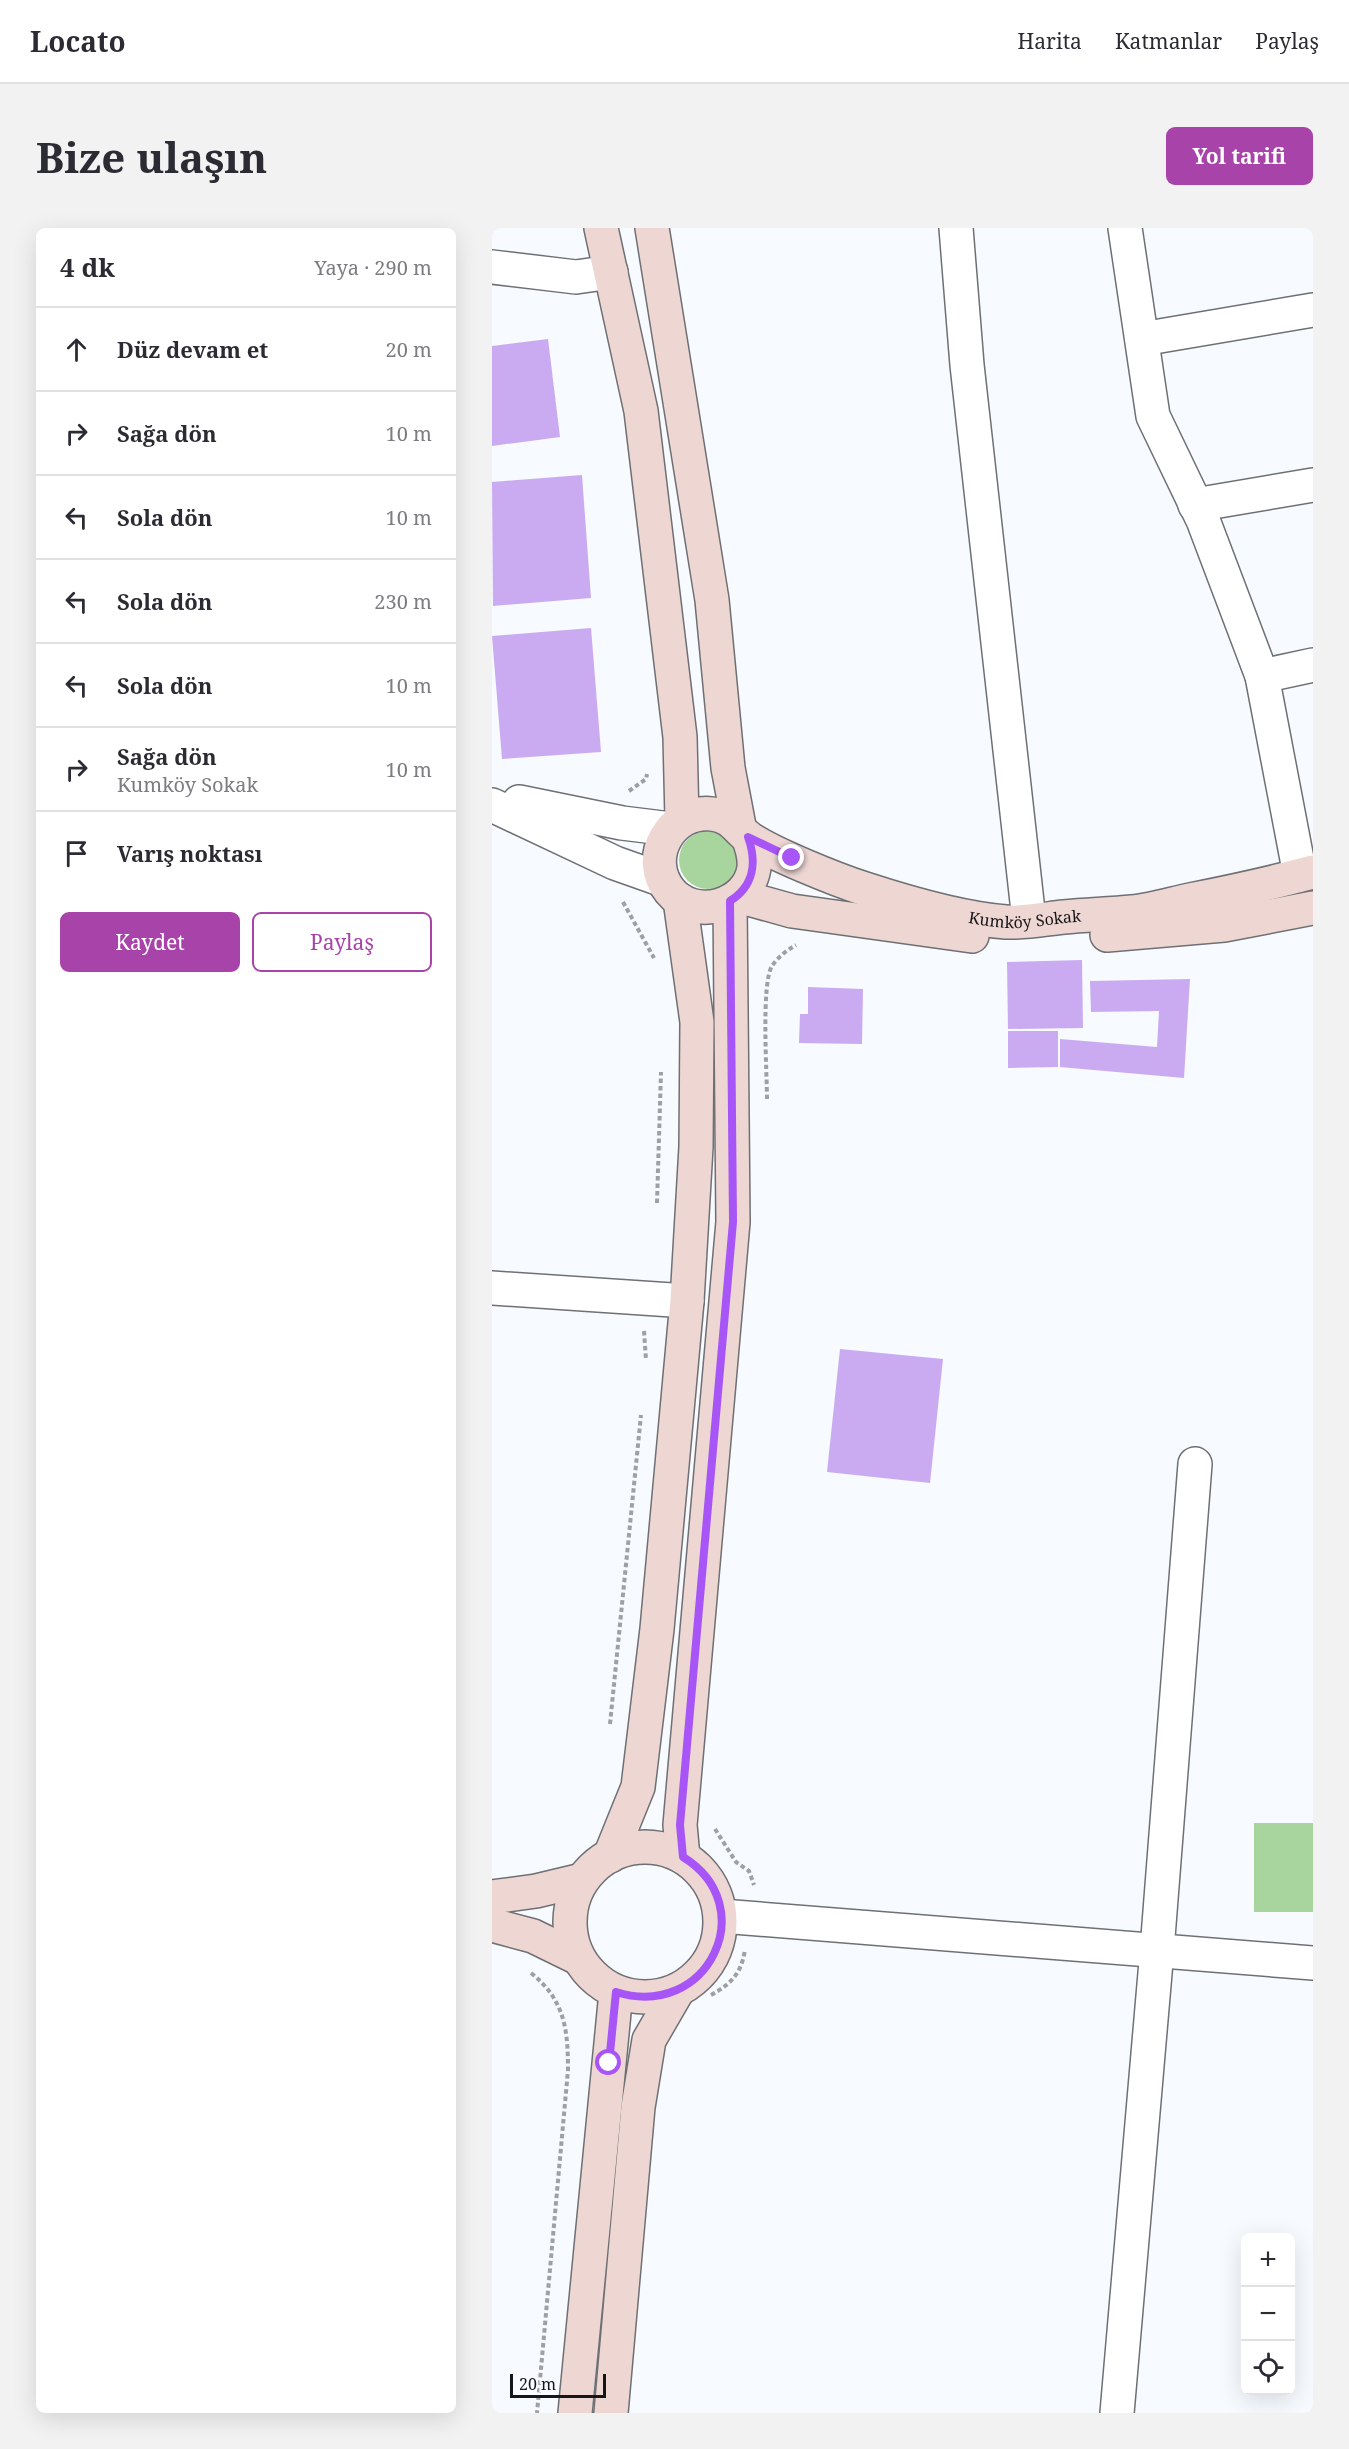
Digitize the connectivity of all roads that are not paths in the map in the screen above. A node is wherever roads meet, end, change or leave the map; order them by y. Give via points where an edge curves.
1 (601, 228) edge
2 (652, 228) edge
3 (956, 228) edge
4 (1125, 228) edge
5 (492, 267) edge
6 (611, 272) junction
7 (1313, 310) edge
8 (1142, 339) junction
9 (1313, 485) edge
10 (1196, 504) junction
11 (1313, 665) edge
12 (1262, 676) junction
13 (492, 796) edge
14 (492, 805) edge
15 (676, 825) junction
16 (743, 831) junction
17 (1306, 874) edge
18 (671, 890) junction
19 (734, 899) junction
20 (1313, 908) edge
21 (1029, 920) junction
22 (492, 1288) edge
23 (687, 1301) junction
24 (1195, 1464) dead end
25 (610, 1856) junction
26 (683, 1857) junction
27 (582, 1880) junction
28 (492, 1897) edge
29 (721, 1916) junction
30 (492, 1925) edge
31 (1157, 1950) junction
32 (578, 1958) junction
33 (1313, 1964) edge
34 (616, 1992) junction
35 (693, 1993) junction
36 (575, 2413) edge
37 (611, 2413) edge
38 (1117, 2413) edge

1 - 6 main road
2 - 16 main road via 712,600 728,768
3 - 21 street
4 - 8 street
5 - 6 street via 576,277
6 - 15 main road via 641,411 680,737
7 - 8 street
8 - 10 street via 1153,416
9 - 10 street
10 - 12 street
11 - 12 street
12 - 17 street
13 - 15 street via 622,823
14 - 18 street
15 - 16 main road via 697,814 712,813 727,817
15 - 18 main road via 659,852 659,866
16 - 19 main road via 753,853 753,868 748,883
16 - 21 main road, Kumköy Sokak via 864,889 972,916 1006,922
17 - 21 main road, Kumköy Sokak via 1134,912
18 - 19 main road via 694,907 710,908
18 - 23 main road via 697,1022 696,1147
19 - 20 main road, Kumköy Sokak via 964,935 1022,939 1224,925
19 - 26 main road via 733,1222 680,1825
22 - 23 street
23 - 25 main road via 639,1787
24 - 31 street
25 - 26 main road via 647,1846
25 - 27 main road
26 - 29 main road via 708,1879
27 - 28 main road
27 - 32 main road via 569,1922
29 - 31 street
29 - 35 main road via 716,1950
30 - 32 main road via 533,1936
31 - 33 street
31 - 38 street
32 - 34 main road via 588,1973
34 - 35 main road via 634,1997
34 - 36 main road
35 - 37 main road via 649,2040 638,2107

